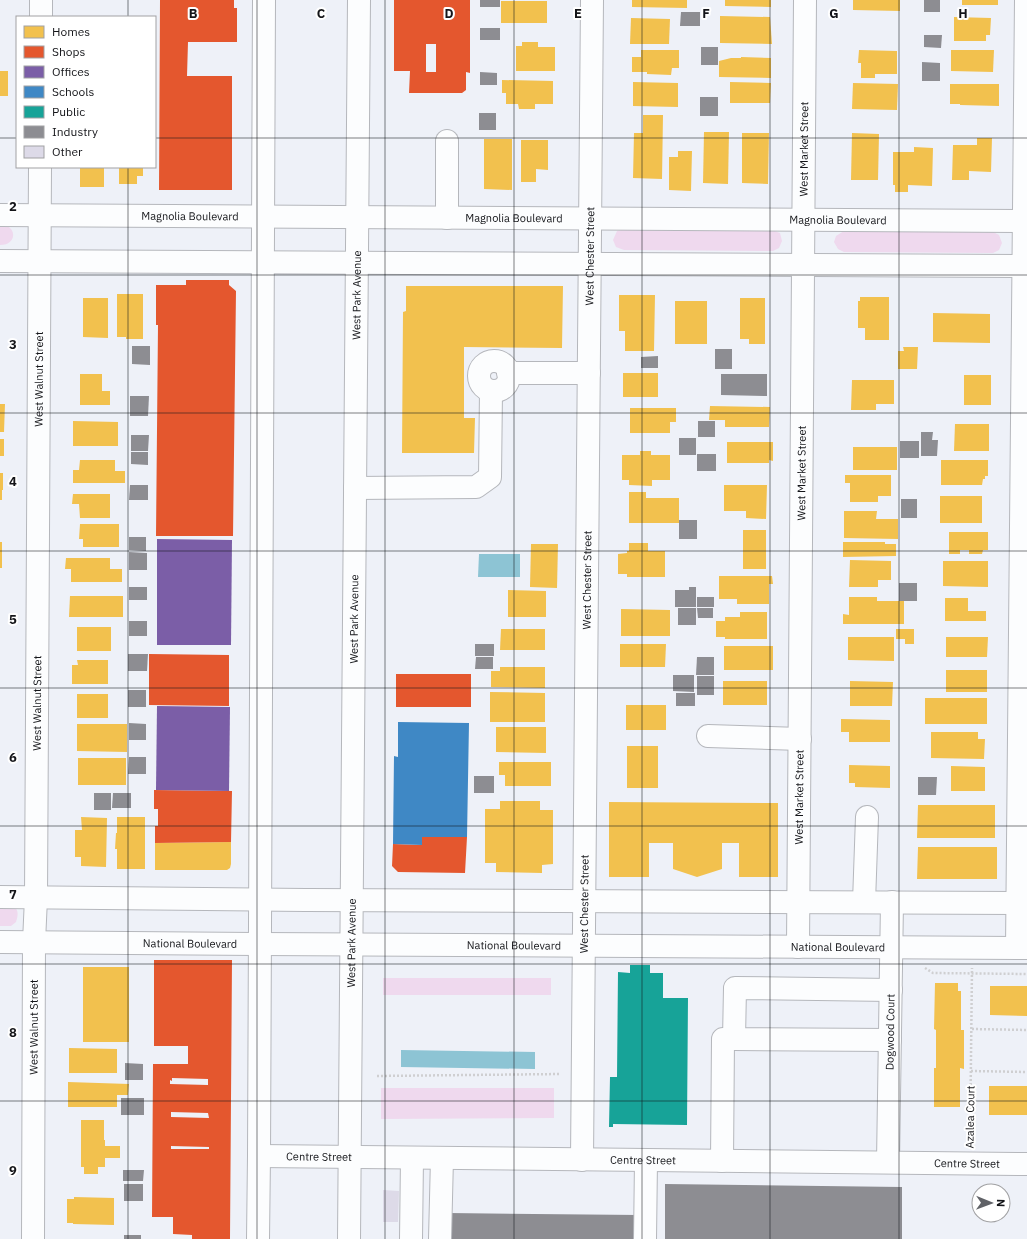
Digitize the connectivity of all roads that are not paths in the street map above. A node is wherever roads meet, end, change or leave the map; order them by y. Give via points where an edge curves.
1 (42, 0) edge
2 (264, 0) edge
3 (359, 0) edge
4 (592, 0) edge
5 (805, 0) edge
6 (1026, 0) edge
7 (41, 16) edge
8 (447, 141) dead end
9 (40, 168) edge
10 (0, 215) edge
11 (40, 215) junction
12 (263, 217) junction
13 (357, 217) junction
14 (447, 218) junction
15 (590, 219) junction
16 (803, 220) junction
17 (1025, 221) edge
18 (0, 260) edge
19 (40, 261) junction
20 (263, 261) junction
21 (357, 262) junction
22 (590, 263) junction
23 (803, 264) junction
24 (1025, 266) edge
25 (589, 373) junction
26 (355, 488) junction
27 (1024, 586) edge
28 (708, 736) dead end
29 (800, 739) junction
30 (867, 817) dead end
31 (0, 897) edge
32 (36, 898) junction
33 (260, 900) junction
34 (352, 900) junction
35 (584, 901) junction
36 (798, 902) junction
37 (864, 902) junction
38 (892, 902) junction
39 (1022, 903) edge
40 (0, 942) edge
41 (34, 942) junction
42 (260, 944) junction
43 (351, 945) junction
44 (584, 946) junction
45 (798, 947) junction
46 (891, 947) junction
47 (1022, 948) edge
48 (891, 990) junction
49 (734, 1039) junction
50 (890, 1040) junction
51 (259, 1156) junction
52 (349, 1157) junction
53 (412, 1158) junction
54 (442, 1158) junction
55 (582, 1160) junction
56 (646, 1161) junction
57 (722, 1161) junction
58 (888, 1162) junction
59 (1027, 1164) edge
60 (33, 1239) edge
61 (258, 1239) edge
62 (349, 1239) edge
63 (411, 1239) edge
64 (440, 1239) edge
65 (645, 1239) edge

1 - 7 main road
2 - 12 main road
3 - 13 main road, West Park Avenue
4 - 15 main road, West Chester Street
5 - 16 main road, West Market Street
6 - 17 main road
8 - 14 main road
9 - 11 main road, West Walnut Street
10 - 11 main road, Magnolia Boulevard
11 - 12 main road, Magnolia Boulevard
11 - 19 main road, West Walnut Street
12 - 13 main road, Magnolia Boulevard
12 - 20 main road
13 - 14 main road, Magnolia Boulevard
13 - 21 main road, West Park Avenue
14 - 15 main road, Magnolia Boulevard
15 - 16 main road, Magnolia Boulevard
15 - 22 main road, West Chester Street
16 - 17 main road, Magnolia Boulevard
16 - 23 main road, West Market Street
17 - 24 main road
18 - 19 main road
19 - 20 main road
19 - 32 main road, West Walnut Street
20 - 21 main road
20 - 33 main road
21 - 22 main road
21 - 26 main road, West Park Avenue
22 - 23 main road
22 - 25 main road, West Chester Street
23 - 24 main road
23 - 29 main road, West Market Street
24 - 27 main road
25 - 26 main road via 508,373 500,363 485,364 479,377 480,382 491,391 490,477 476,487
25 - 35 main road, West Chester Street
26 - 34 main road, West Park Avenue
27 - 39 main road
28 - 29 main road
29 - 36 main road, West Market Street
30 - 37 main road
31 - 32 main road
32 - 33 main road
32 - 41 main road, West Walnut Street
33 - 34 main road
33 - 42 main road
34 - 35 main road
34 - 43 main road, West Park Avenue
35 - 36 main road
35 - 44 main road, West Chester Street
36 - 37 main road
36 - 45 main road, West Market Street
37 - 38 main road
38 - 39 main road
38 - 46 main road, Dogwood Court
39 - 47 main road
40 - 41 main road, National Boulevard
41 - 42 main road, National Boulevard
41 - 60 main road, West Walnut Street
42 - 43 main road, National Boulevard
42 - 51 main road
43 - 44 main road, National Boulevard
43 - 52 main road, West Park Avenue
44 - 45 main road, National Boulevard
44 - 55 main road, West Chester Street
45 - 46 main road, National Boulevard
46 - 47 main road, National Boulevard
46 - 48 main road, Dogwood Court
48 - 49 main road via 735,988
48 - 50 main road, Dogwood Court
49 - 50 main road
49 - 57 main road via 724,1039
50 - 58 main road, Dogwood Court
51 - 52 main road, Centre Street
51 - 61 main road
52 - 53 main road, Centre Street
52 - 62 main road, West Park Avenue
53 - 54 main road, Centre Street
53 - 63 main road
54 - 55 main road, Centre Street
54 - 64 main road
55 - 56 main road, Centre Street
56 - 57 main road, Centre Street
56 - 65 main road
57 - 58 main road, Centre Street
58 - 59 main road, Centre Street

